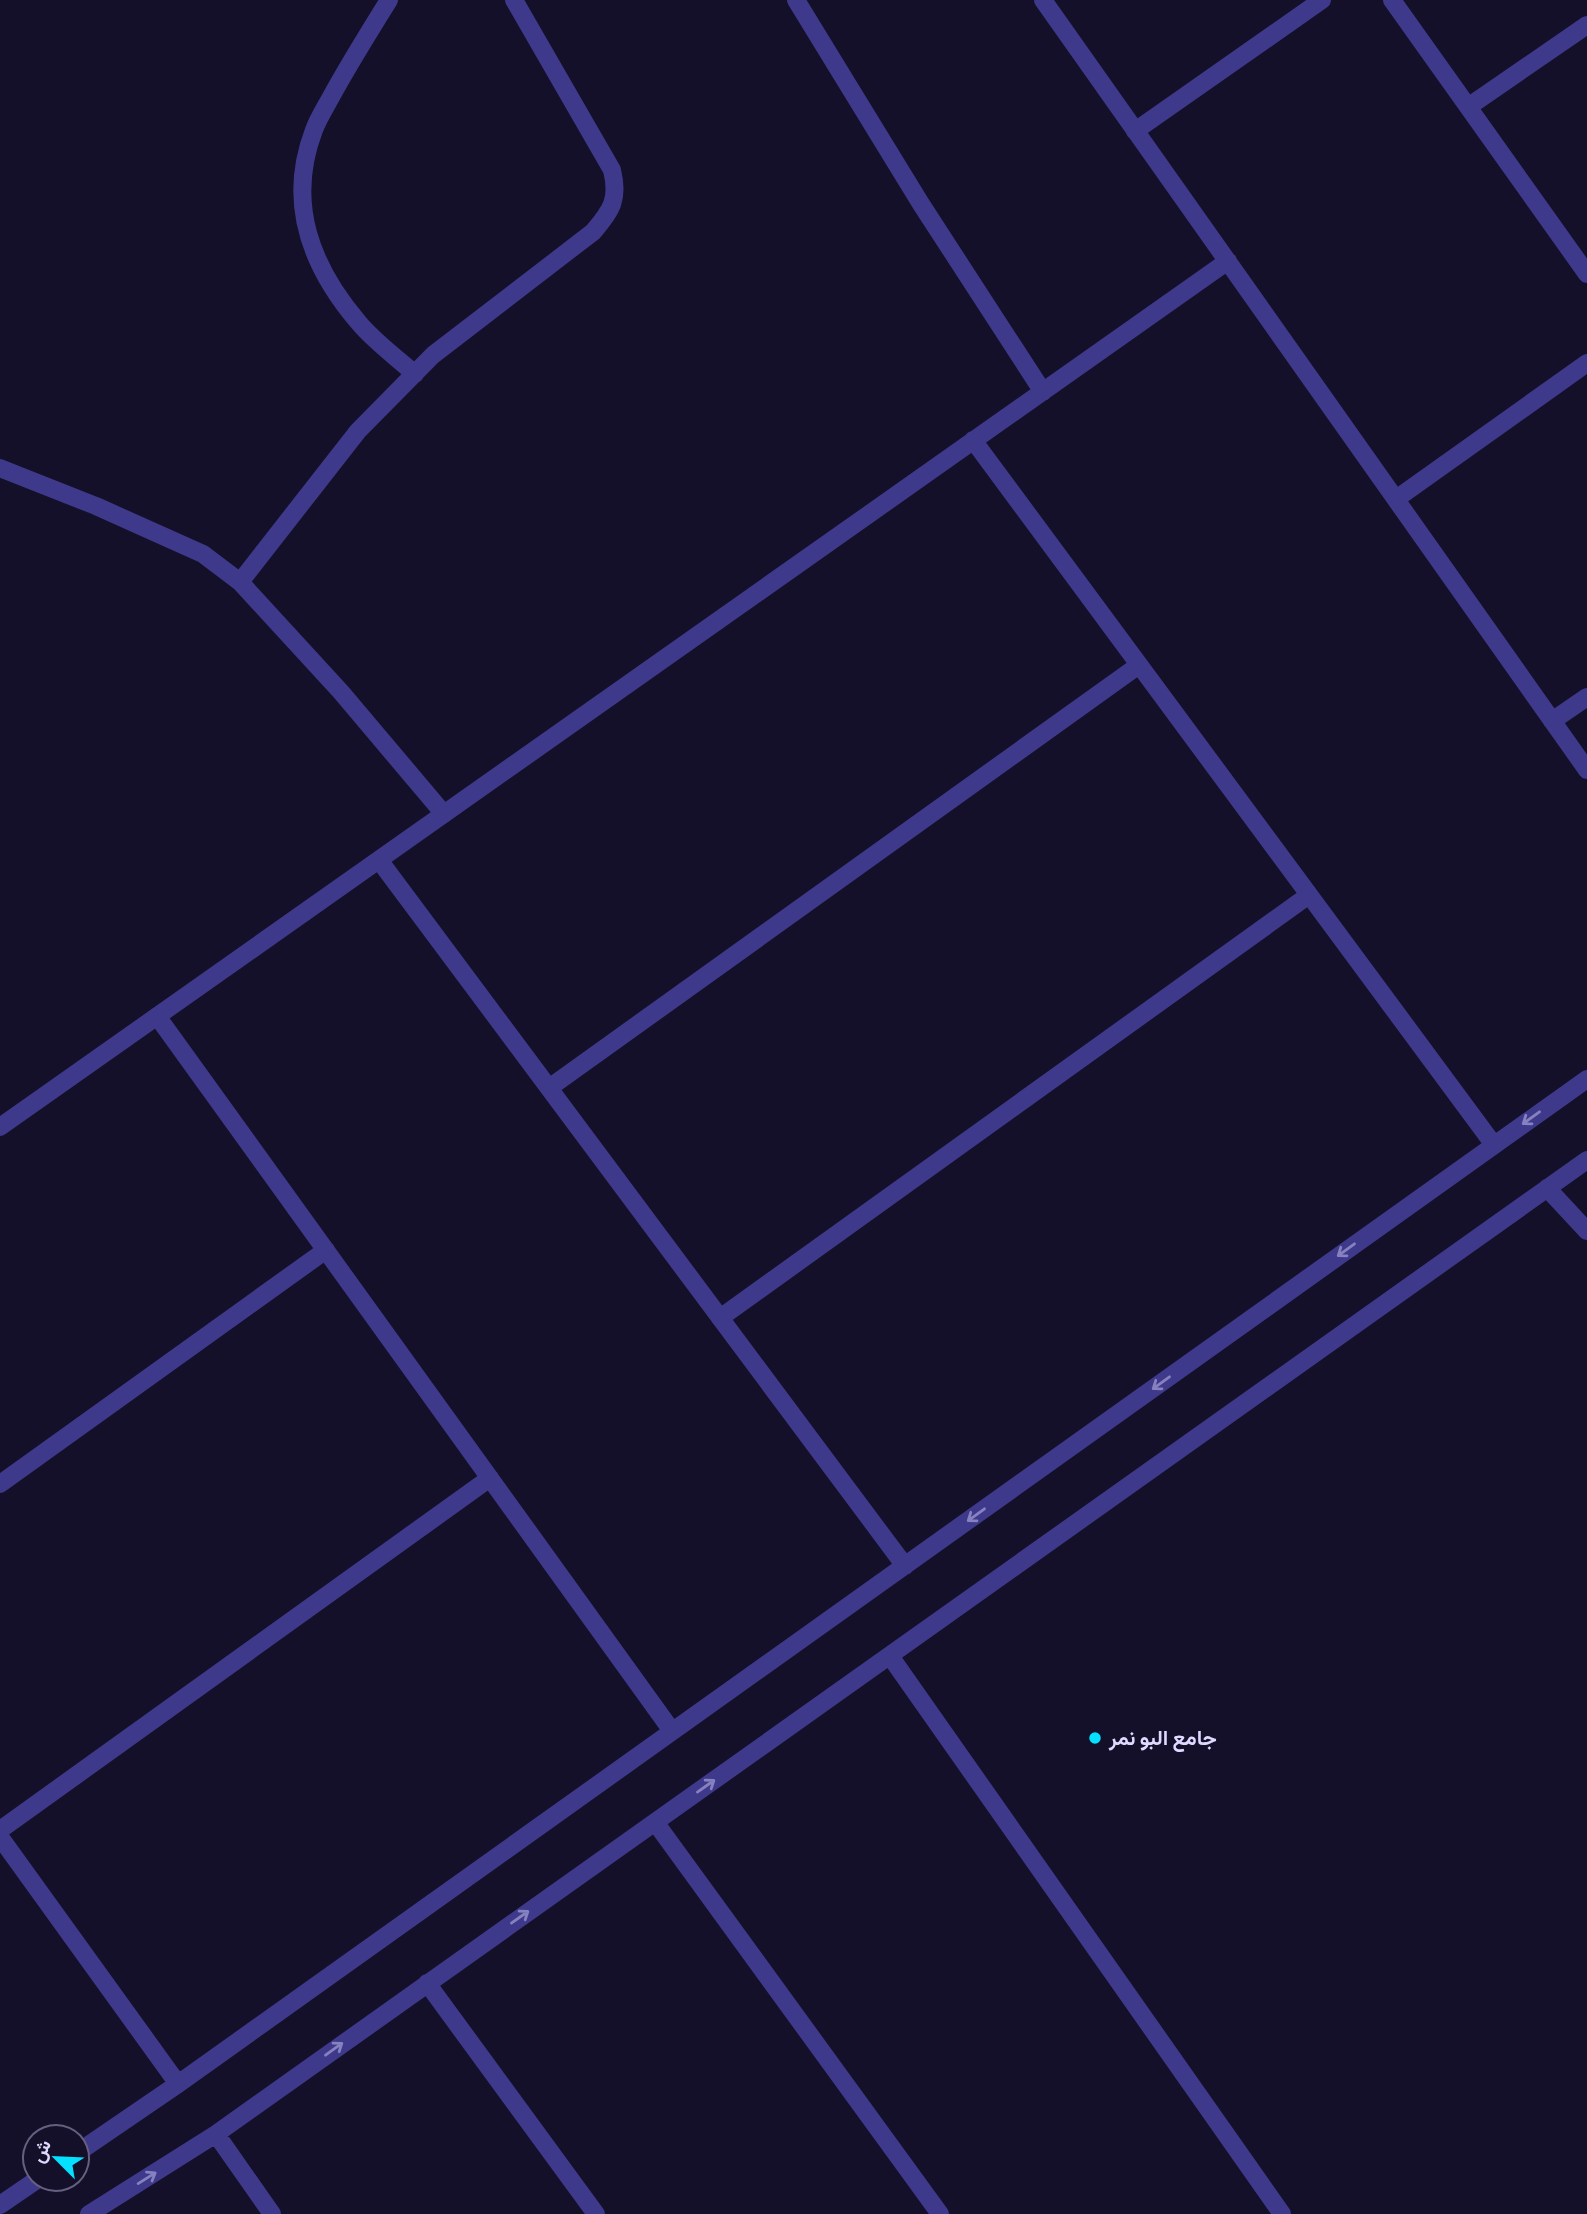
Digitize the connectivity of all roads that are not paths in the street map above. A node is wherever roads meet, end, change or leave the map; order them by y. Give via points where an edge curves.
1 (389, 0) edge
2 (514, 0) edge
3 (796, 0) edge
4 (1043, 0) edge
5 (1322, 0) edge
6 (1392, 0) edge
7 (1587, 24) edge
8 (1468, 107) junction
9 (1135, 131) junction
10 (1228, 261) junction
11 (1587, 274) edge
12 (1587, 363) edge
13 (415, 374) junction
14 (1043, 391) junction
15 (973, 440) junction
16 (0, 468) edge
17 (1396, 499) junction
18 (240, 582) junction
19 (1139, 665) junction
20 (1587, 697) edge
21 (1552, 721) junction
22 (1587, 770) edge
23 (444, 814) junction
24 (379, 860) junction
25 (1309, 895) junction
26 (158, 1016) junction
27 (1587, 1079) edge
28 (548, 1088) junction
29 (0, 1127) edge
30 (1494, 1145) junction
31 (1587, 1160) edge
32 (1547, 1188) junction
33 (1587, 1231) edge
34 (326, 1250) junction
35 (720, 1318) junction
36 (490, 1479) junction
37 (0, 1484) edge
38 (905, 1566) junction
39 (890, 1656) junction
40 (672, 1731) junction
41 (655, 1822) junction
42 (0, 1830) edge
43 (0, 1837) edge
44 (427, 1983) junction
45 (178, 2084) junction
46 (216, 2134) junction
47 (91, 2143) edge
48 (21, 2191) edge
49 (0, 2205) edge
50 (89, 2214) edge
51 (272, 2214) edge
52 (596, 2214) edge
53 (940, 2214) edge
54 (1282, 2214) edge

1 - 13 street via 314,128 300,191 312,248 333,289 360,325
2 - 13 street via 612,170 613,204 593,232 433,355
3 - 14 street
4 - 9 street
5 - 9 street
6 - 8 street
7 - 8 street
8 - 11 street
9 - 10 street
10 - 14 street
10 - 17 street
12 - 17 street
13 - 18 street via 358,431
14 - 15 street
15 - 19 street
15 - 23 street
16 - 18 street via 203,554
17 - 21 street
18 - 23 street
19 - 25 street
19 - 28 street
20 - 21 street
21 - 22 street
23 - 24 street
24 - 26 street
24 - 28 street
25 - 30 street
25 - 35 street
26 - 29 street
26 - 34 street
27 -> 30 street
28 - 35 street
30 -> 38 street
31 - 32 street
32 - 33 street
32 - 39 street
34 - 36 street
34 - 37 street
35 - 38 street
36 - 40 street
36 - 42 street
38 - 40 street
41 -> 39 street
39 - 54 street
40 - 45 street
44 -> 41 street
41 - 53 street
43 - 45 street
46 -> 44 street
44 - 52 street
45 - 47 street
50 -> 46 street
46 - 51 street
48 - 49 street

